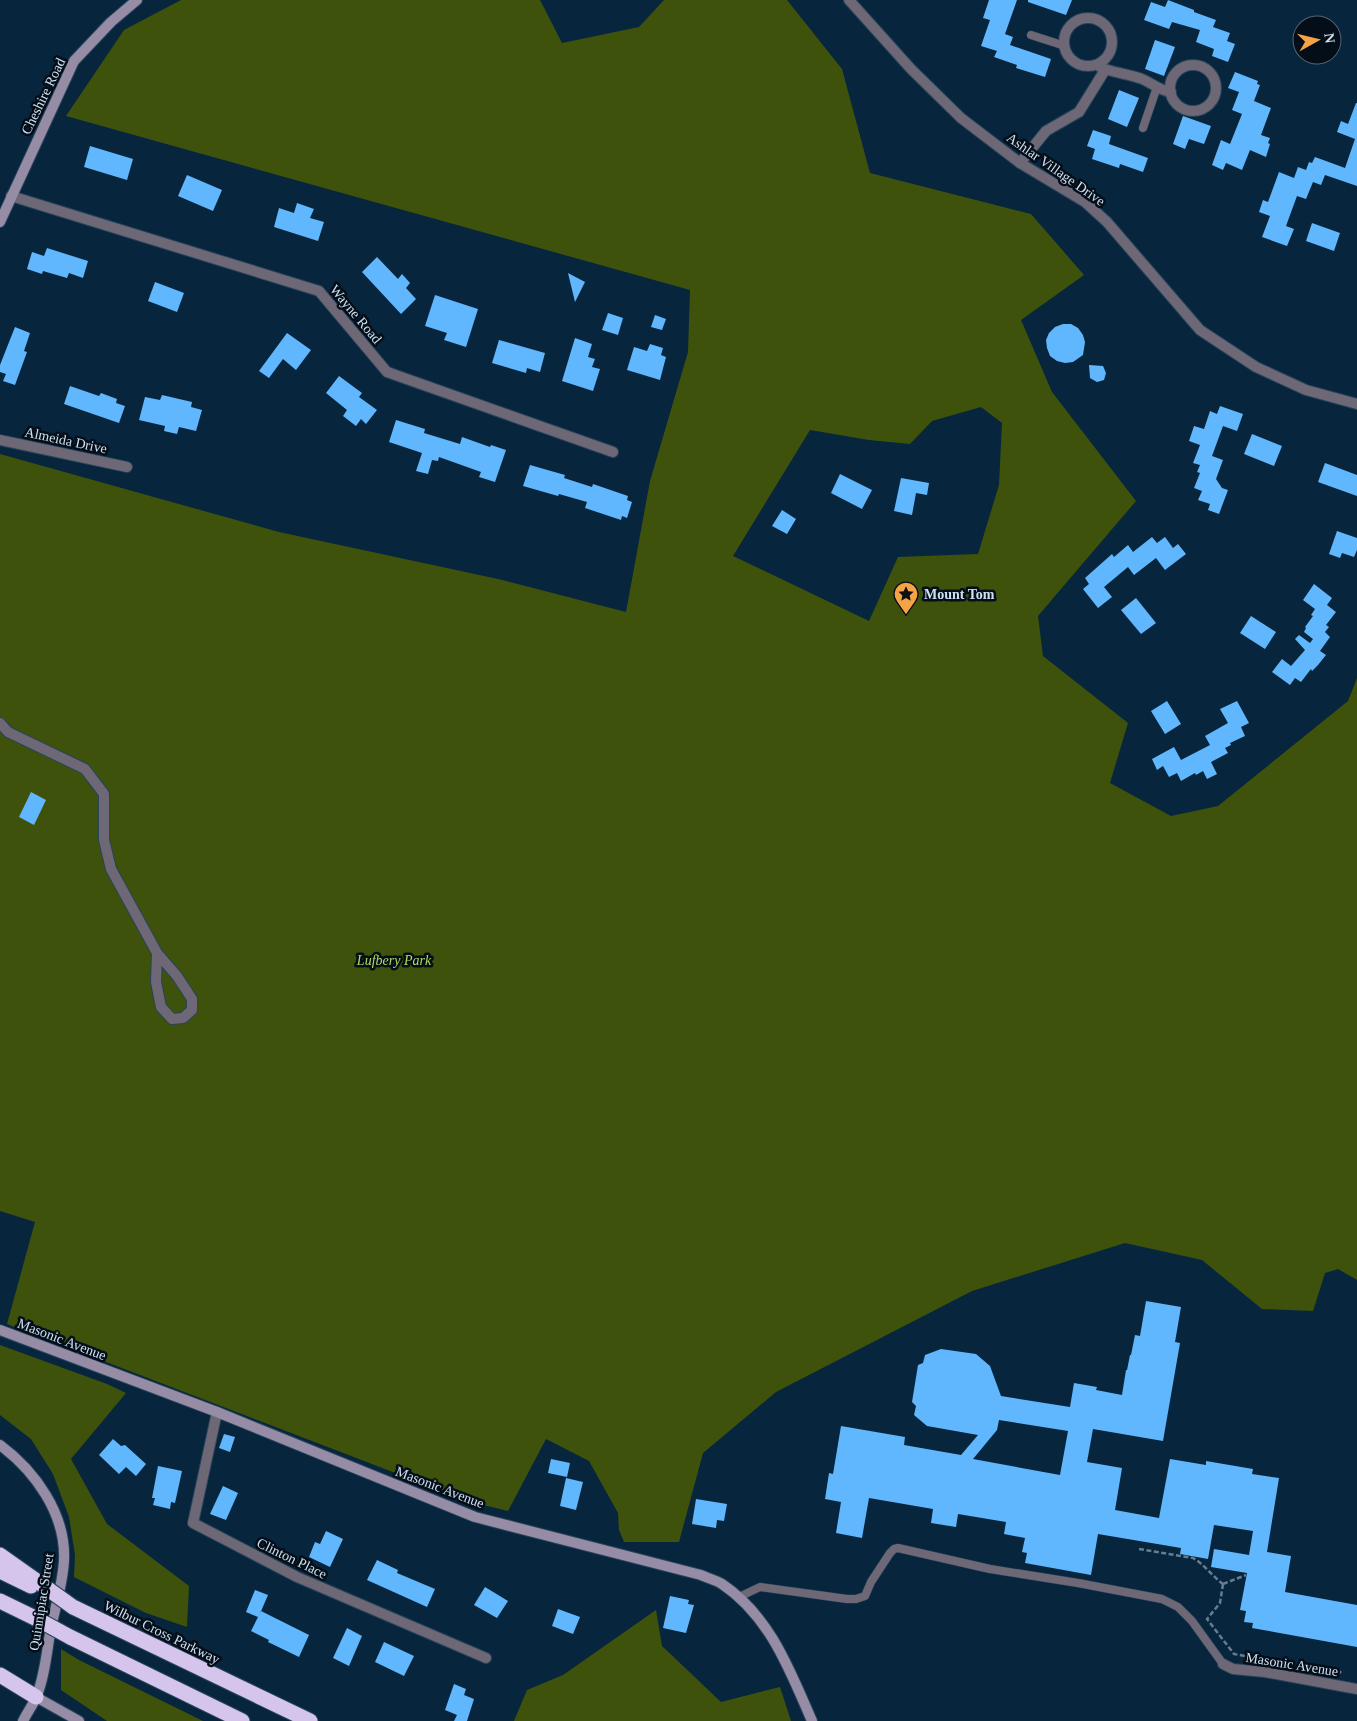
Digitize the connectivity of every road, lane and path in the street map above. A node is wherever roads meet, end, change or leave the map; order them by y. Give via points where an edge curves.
1 (137, 0) edge
2 (849, 0) edge
3 (1031, 35) dead end
4 (1065, 46) junction
5 (1101, 67) junction
6 (1157, 87) junction
7 (1171, 92) junction
8 (1143, 128) dead end
9 (1020, 163) junction
10 (11, 196) junction
11 (0, 222) edge
12 (1357, 404) edge
13 (0, 440) edge
14 (613, 452) dead end
15 (127, 467) dead end
16 (0, 723) edge
17 (157, 953) junction
18 (0, 1330) edge
19 (217, 1412) junction
20 (0, 1445) edge
21 (1139, 1549) dead end
22 (0, 1555) edge
23 (0, 1571) edge
24 (1246, 1575) dead end
25 (1223, 1584) junction
26 (40, 1587) junction
27 (739, 1597) junction
28 (0, 1601) edge
29 (486, 1658) dead end
30 (1253, 1658) dead end
31 (1223, 1664) joint
32 (1329, 1672) dead end
33 (1343, 1674) dead end
34 (0, 1676) edge
35 (1357, 1689) edge
36 (36, 1697) junction
37 (23, 1721) edge
38 (79, 1721) edge
39 (242, 1721) edge
40 (310, 1721) edge
41 (812, 1721) edge

1 - 10 main road, Cheshire Road via 74,60
2 - 9 street, Ashlar Village Drive via 911,69 961,118
3 - 4 lane
4 - 5 street via 1076,63
4 - 5 street via 1065,34 1075,22 1082,18 1098,19 1110,30 1112,37 1110,53
5 - 6 street
5 - 9 street via 1079,112 1046,131
6 - 7 street
6 - 8 lane
7 - 7 street via 1181,108 1195,111 1209,105 1216,91 1213,76 1202,67 1187,66 1175,74
9 - 12 street, Ashlar Village Drive via 1085,202 1107,222 1200,330 1256,367 1306,390
10 - 11 main road, Cheshire Road
10 - 14 street, Wayne Road via 320,291 387,372
13 - 15 street, Almeida Drive
16 - 17 street via 8,732 85,769 104,794 104,840 112,869
17 - 17 street via 192,999 192,1010 183,1018 172,1019 161,1008 156,982
18 - 19 main road, Masonic Avenue
19 - 27 main road, Masonic Avenue via 475,1517 700,1575 720,1583
19 - 29 street, Clinton Place via 194,1524 297,1577
20 - 36 main road, Quinnipiac Street via 24,1465 46,1494 64,1549
21 - 25 path via 1193,1558
22 - 26 highway
23 - 26 highway, Wilbur Cross Parkway
24 - 25 path
25 - 30 path via 1220,1603 1208,1619 1234,1654
26 - 40 highway, Wilbur Cross Parkway, bridge via 73,1607
27 - 31 lane via 760,1587 856,1599 865,1596 890,1553 898,1548 990,1569 1162,1599 1178,1607 1192,1621
27 - 41 main road, Masonic Avenue via 766,1626
28 - 39 highway, bridge
31 - 35 street, Masonic Avenue
32 - 33 path via 1337,1669
34 - 36 highway
36 - 37 main road, Quinnipiac Street
36 - 38 main road

